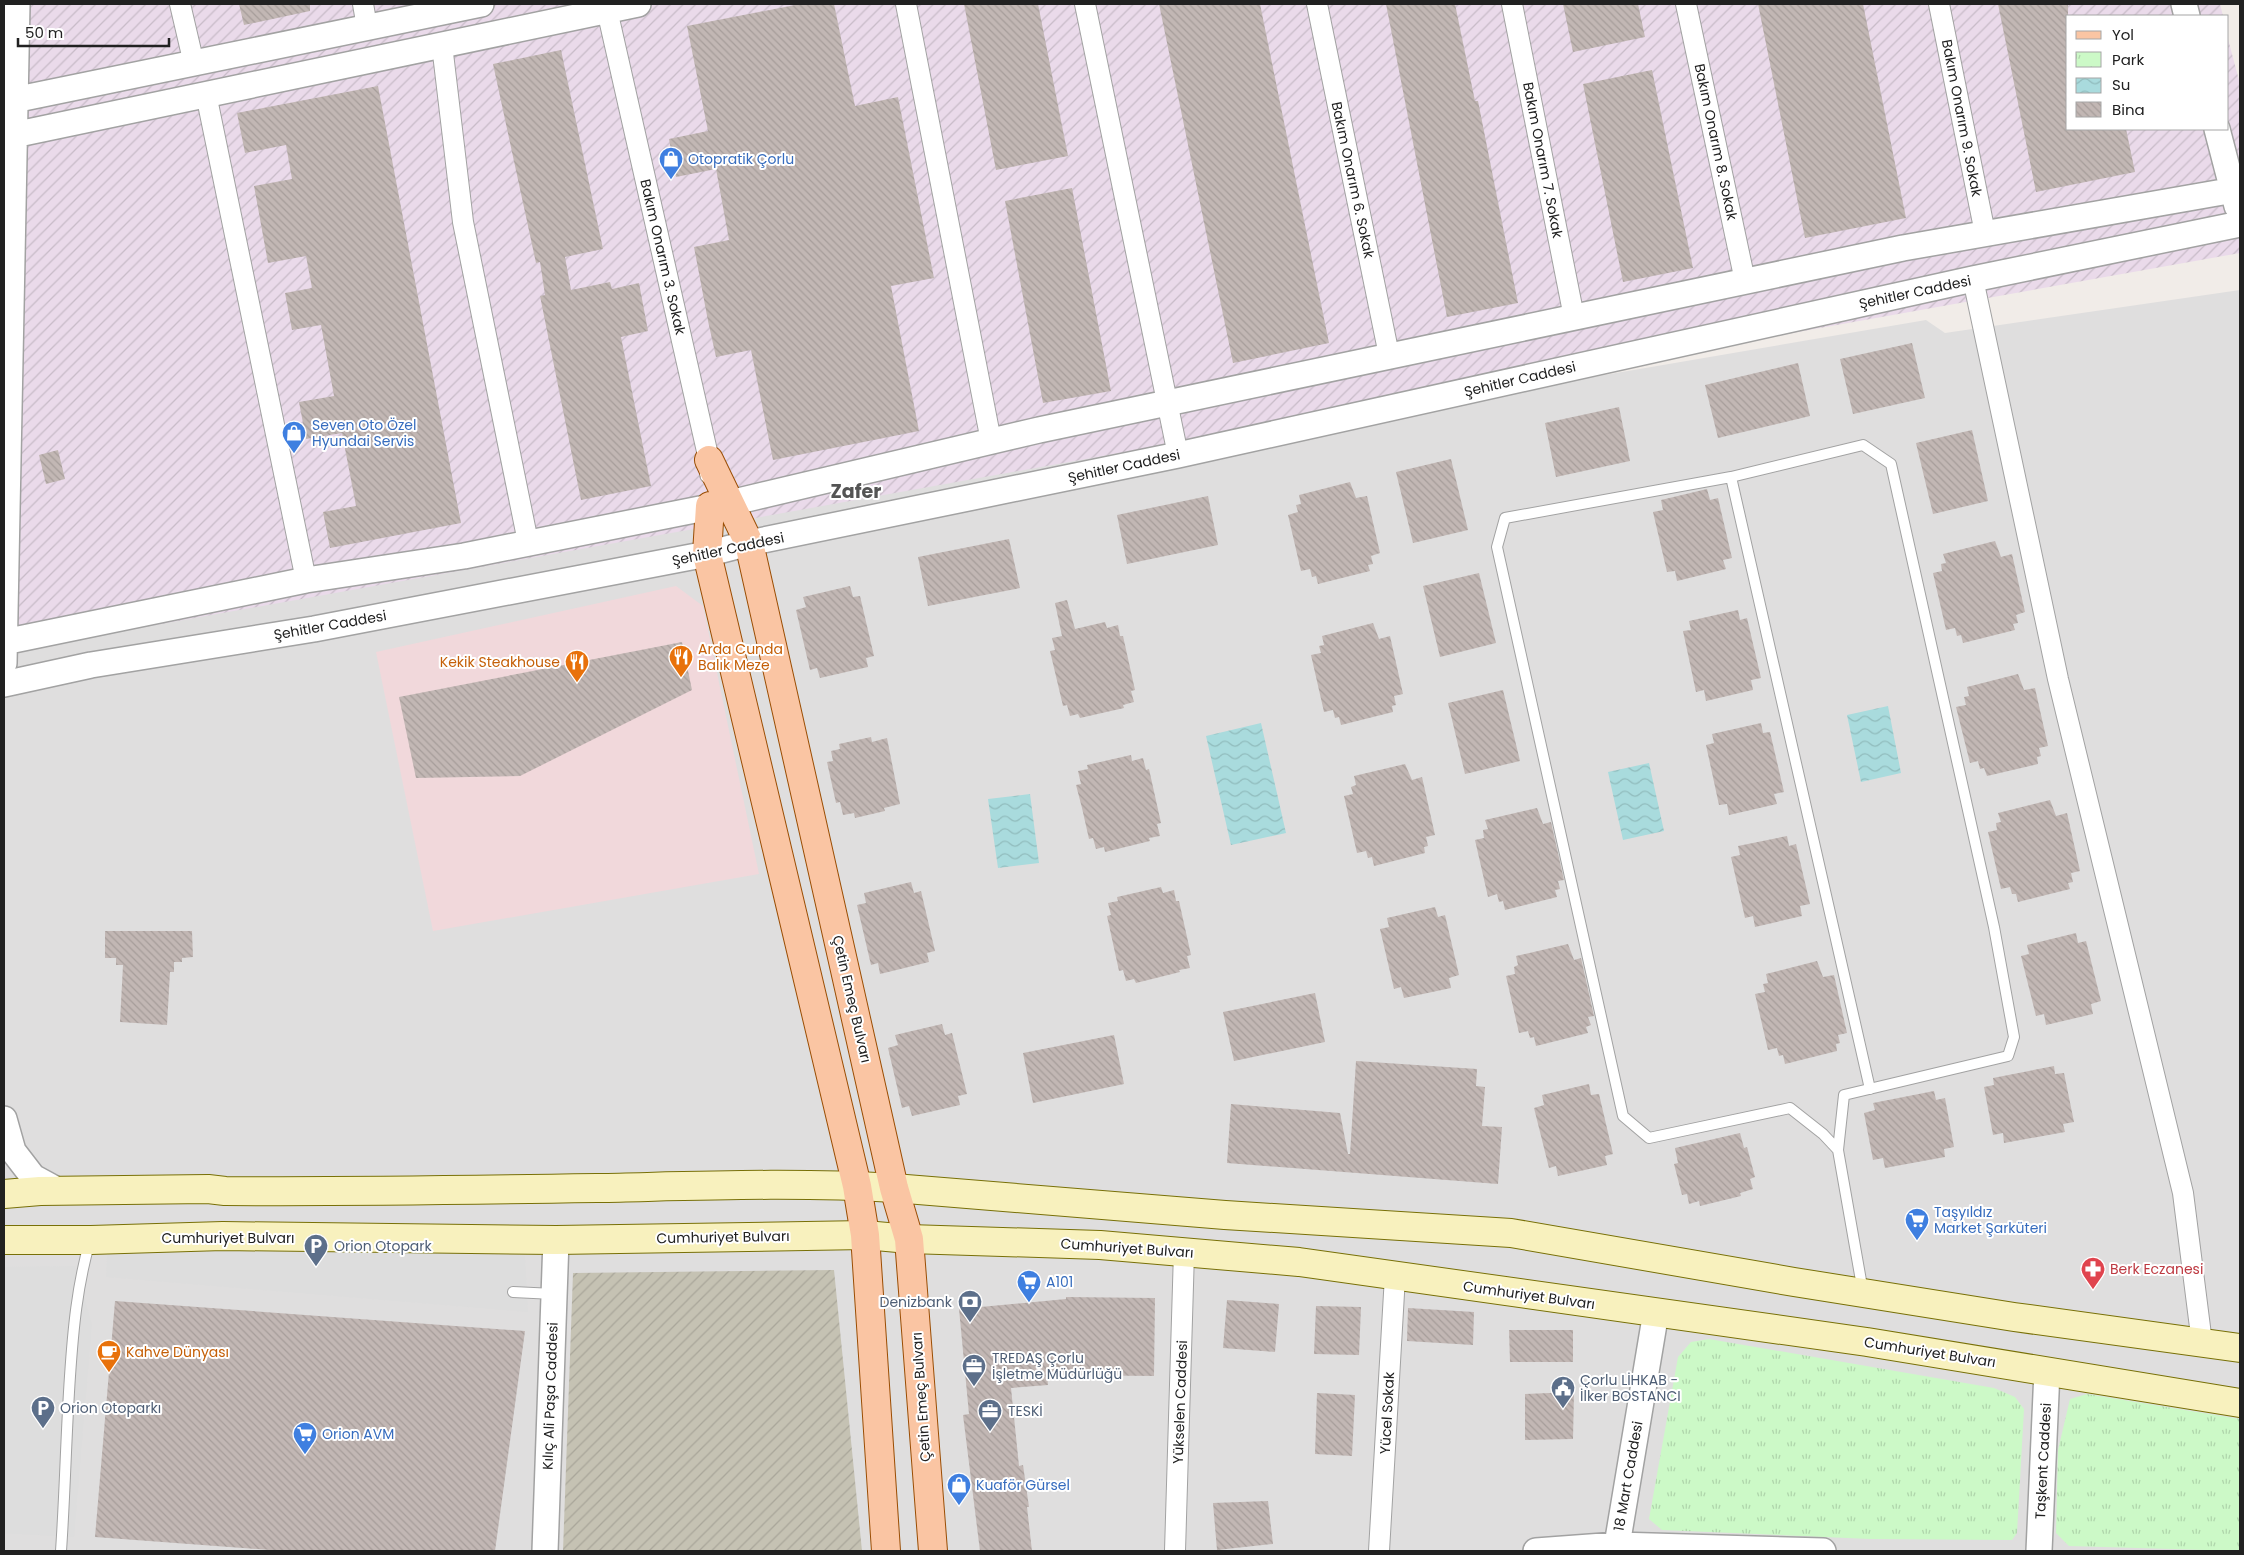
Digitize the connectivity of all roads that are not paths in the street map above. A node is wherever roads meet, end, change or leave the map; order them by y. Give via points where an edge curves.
1 (17, 4) edge
2 (180, 4) edge
3 (481, 4) edge
4 (638, 4) edge
5 (906, 4) edge
6 (1085, 4) edge
7 (1317, 4) edge
8 (1512, 4) edge
9 (1686, 4) edge
10 (1939, 4) edge
11 (607, 10) junction
12 (365, 16) edge
13 (442, 45) junction
14 (194, 64) junction
15 (206, 94) junction
16 (10, 102) edge
17 (2217, 130) edge
18 (9, 136) edge
19 (2237, 190) edge
20 (2240, 217) edge
21 (2240, 224) edge
22 (1985, 233) junction
23 (1973, 279) junction
24 (1745, 281) junction
25 (1574, 317) junction
26 (1389, 356) junction
27 (1166, 403) junction
28 (991, 440) junction
29 (1178, 455) junction
30 (709, 460) joint
31 (1731, 477) junction
32 (720, 504) junction
33 (528, 542) junction
34 (750, 544) junction
35 (707, 554) junction
36 (306, 580) junction
37 (4, 649) edge
38 (4, 684) edge
39 (1870, 1089) junction
40 (4, 1119) edge
41 (1838, 1150) junction
42 (857, 1186) junction
43 (894, 1188) junction
44 (48, 1191) junction
45 (4, 1193) edge
46 (865, 1235) junction
47 (909, 1239) junction
48 (4, 1240) edge
49 (91, 1240) junction
50 (556, 1240) junction
51 (1184, 1252) junction
52 (1395, 1276) junction
53 (513, 1292) dead end
54 (1863, 1293) junction
55 (554, 1294) junction
56 (1656, 1312) junction
57 (2202, 1343) junction
58 (2240, 1348) edge
59 (2048, 1371) junction
60 (2240, 1403) edge
61 (1616, 1548) edge
62 (61, 1551) edge
63 (545, 1551) edge
64 (886, 1551) edge
65 (933, 1551) edge
66 (1175, 1551) edge
67 (1379, 1551) edge
68 (1536, 1551) edge
69 (1823, 1551) edge
70 (2039, 1551) edge

1 - 16 street
2 - 14 street
3 - 12 street
4 - 11 street
5 - 28 street
6 - 27 street
7 - 26 street, Bakım Onarım 6. Sokak
8 - 25 street, Bakım Onarım 7. Sokak
9 - 24 street, Bakım Onarım 8. Sokak
10 - 22 street, Bakım Onarım 9. Sokak
11 - 13 street
11 - 30 street, Bakım Onarım 3. Sokak
12 - 14 street
13 - 15 street
13 - 33 street via 463,222
14 - 16 street
15 - 18 street
15 - 36 street
16 - 18 street
17 - 19 street
18 - 37 street
19 - 20 street
19 - 22 street
21 - 23 street, Şehitler Caddesi
22 - 24 street
23 - 29 street, Şehitler Caddesi
23 - 57 street via 2058,679 2183,1193
24 - 25 street
25 - 26 street
26 - 27 street
27 - 28 street
27 - 29 street
28 - 32 street
29 - 34 street, Şehitler Caddesi
30 - 32 main road, Çetin Emeç Bulvarı
31 - 39 lane
31 - 39 lane via 1863,445 1891,464 1994,927 2014,1037 2008,1056
31 - 41 lane via 1505,518 1497,547 1623,1116 1649,1138 1790,1108
32 - 33 street
32 - 34 main road, Çetin Emeç Bulvarı
32 - 35 main road
33 - 36 street via 464,556
34 - 35 street, Şehitler Caddesi
34 - 43 main road, Çetin Emeç Bulvarı
35 - 38 street, Şehitler Caddesi via 324,627 91,665
35 - 42 main road
36 - 37 street
39 - 41 lane via 1844,1095
40 - 44 street via 13,1151
41 - 54 lane
42 - 43 main road
42 - 44 main road via 357,1192 208,1189
42 - 46 main road
43 - 47 main road, Çetin Emeç Bulvarı
43 - 54 main road via 1225,1215 1512,1233
44 - 45 main road
46 - 47 main road, Cumhuriyet Bulvarı
46 - 50 main road, Cumhuriyet Bulvarı
46 - 64 main road
47 - 51 main road, Cumhuriyet Bulvarı via 1100,1245
47 - 65 main road, Çetin Emeç Bulvarı
48 - 49 main road, Cumhuriyet Bulvarı
49 - 50 main road, Cumhuriyet Bulvarı via 222,1236
49 - 62 lane via 74,1324
50 - 55 street, Kılıç Ali Paşa Caddesi
51 - 52 main road, Cumhuriyet Bulvarı via 1299,1262
51 - 66 street, Yükselen Caddesi
52 - 56 main road, Cumhuriyet Bulvarı
52 - 67 street, Yücel Sokak
53 - 55 lane
54 - 57 main road
55 - 63 street, Kılıç Ali Paşa Caddesi
56 - 59 main road, Cumhuriyet Bulvarı
56 - 61 street, 18 Mart Caddesi
57 - 58 main road
59 - 60 main road, Cumhuriyet Bulvarı
59 - 70 street, Taşkent Caddesi
61 - 68 street
61 - 69 street

